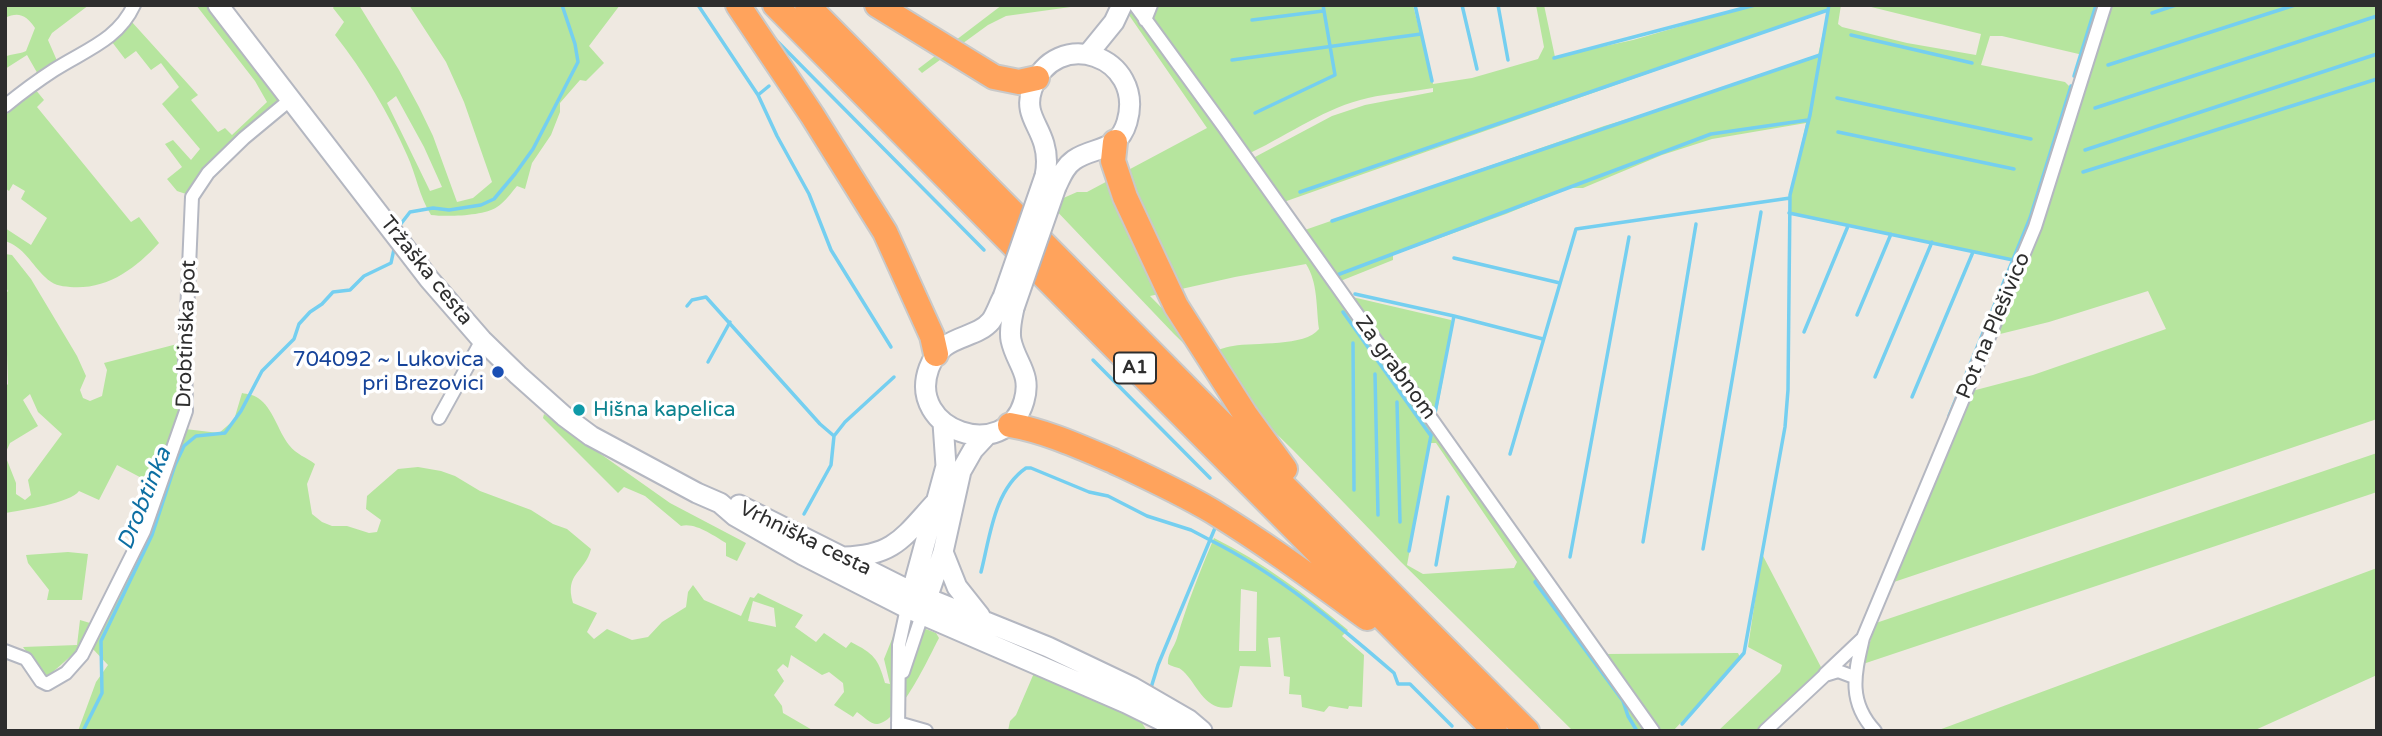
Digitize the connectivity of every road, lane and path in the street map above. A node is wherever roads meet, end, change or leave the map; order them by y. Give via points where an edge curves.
1 (134, 5) edge
2 (218, 5) edge
3 (738, 5) edge
4 (775, 5) edge
5 (807, 5) edge
6 (877, 5) edge
7 (1151, 5) edge
8 (2105, 5) edge
9 (1122, 11) edge
10 (1145, 20) junction
11 (1088, 54) junction
12 (1111, 64) junction
13 (1037, 78) junction
14 (291, 99) junction
15 (5, 106) edge
16 (1119, 136) junction
17 (1050, 181) junction
18 (1009, 302) junction
19 (482, 340) junction
20 (936, 354) junction
21 (439, 418) dead end
22 (943, 423) junction
23 (1010, 425) junction
24 (987, 435) junction
25 (937, 500) junction
26 (720, 503) junction
27 (1343, 545) junction
28 (943, 552) junction
29 (844, 557) junction
30 (917, 603) junction
31 (984, 620) junction
32 (1863, 638) junction
33 (6, 653) edge
34 (1429, 663) junction
35 (1825, 675) junction
36 (1854, 677) junction
37 (1129, 695) junction
38 (1175, 722) edge
39 (898, 727) edge
40 (926, 731) edge
41 (1202, 731) edge
42 (1495, 731) edge
43 (1527, 731) edge
44 (1653, 731) edge
45 (1765, 731) edge
46 (1875, 731) edge

1 - 15 street via 126,22 111,36
2 - 14 main road, Tržaška cesta
3 - 20 highway via 885,232
4 - 34 highway, A1
5 - 27 highway, A1
6 - 13 highway via 994,77 1019,82
7 - 10 street
8 - 32 street, Pot na Plešivico via 2035,227
9 - 10 street, Za grabnom
9 - 11 main road
9 - 12 main road
10 - 44 street, Za grabnom
11 - 12 main road
11 - 13 main road via 1063,56
12 - 16 main road via 1129,91 1130,107
13 - 17 main road via 1030,108 1044,144
14 - 19 main road, Tržaška cesta via 429,279
14 - 33 street, Drobtinška pot via 208,173 192,197 186,411 144,531 82,655 66,673 47,684 26,659
16 - 17 main road via 1107,148 1075,159
16 - 27 highway via 1113,161 1125,197 1176,306 1245,414
17 - 18 main road, bridge
18 - 20 main road via 978,331 950,342
18 - 23 main road via 1011,340 1025,370 1027,387 1024,404
19 - 21 street
19 - 26 main road, Tržaška cesta via 591,436
20 - 22 main road via 929,367 927,390
22 - 24 main road via 956,431
22 - 25 main road via 946,466
23 - 24 main road
23 - 34 highway via 1086,449 1211,510
24 - 28 main road via 961,471
25 - 29 main road via 891,547 867,556
25 - 30 main road
26 - 29 main road, Vrhniška cesta via 737,504
26 - 30 main road, Vrhniška cesta via 780,542
27 - 43 highway, A1
28 - 30 main road
28 - 31 main road via 957,587
29 - 30 main road, Vrhniška cesta
30 - 31 main road, Vrhniška cesta
30 - 37 main road, Vrhniška cesta
30 - 39 street via 899,645
31 - 37 main road, Vrhniška cesta via 1048,647
32 - 35 street, Pot na Plešivico
32 - 36 street, Pot na Plešivico
34 - 42 highway, A1
35 - 36 street via 1838,671
35 - 45 street, Pot na Plešivico
36 - 46 street, Pot na Plešivico via 1861,710
37 - 38 main road, Vrhniška cesta
38 - 41 main road, Vrhniška cesta via 1189,720
39 - 40 street

